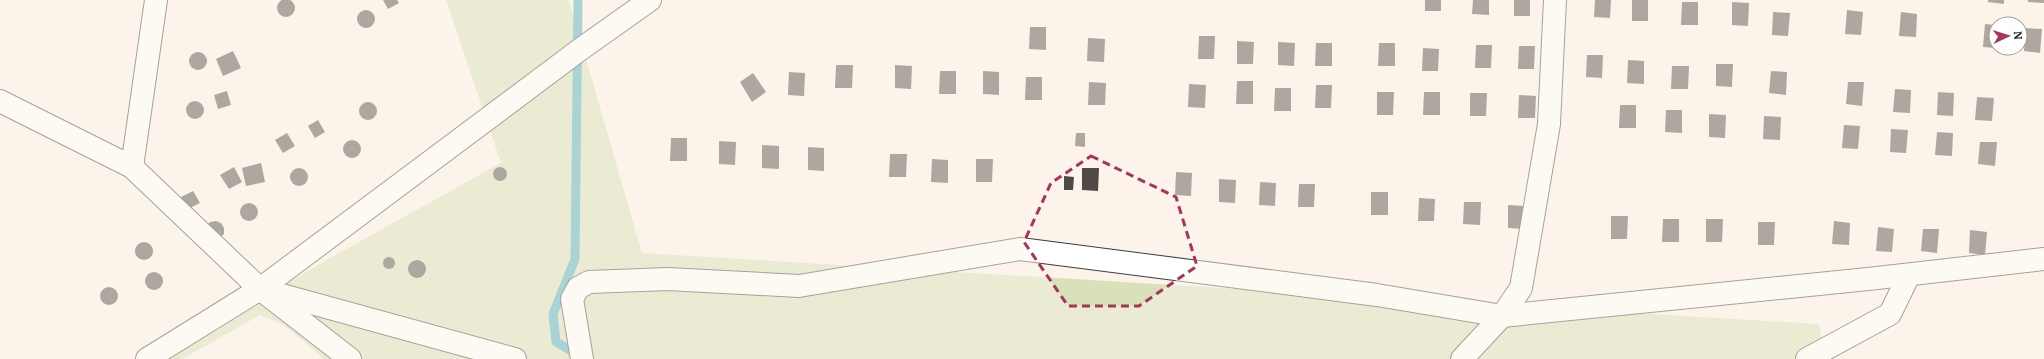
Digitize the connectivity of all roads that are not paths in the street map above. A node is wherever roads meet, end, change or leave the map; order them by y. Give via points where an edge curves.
1 (156, 0) edge
2 (650, 0) edge
3 (1555, 0) edge
4 (0, 101) edge
5 (132, 167) junction
6 (2044, 259) edge
7 (1909, 275) junction
8 (260, 289) junction
9 (1502, 316) junction
10 (147, 359) edge
11 (350, 359) edge
12 (515, 359) edge
13 (582, 359) edge
14 (1462, 359) edge
15 (1807, 359) edge

1 - 5 street
2 - 8 street
3 - 9 street via 1548,132 1521,288
4 - 5 street
5 - 8 street
6 - 7 street
7 - 9 street
7 - 15 street via 1890,314
8 - 10 street
8 - 11 street
8 - 12 street
9 - 13 street via 1377,295 1020,249 799,286 668,279 589,282 578,288 572,299
9 - 14 street

